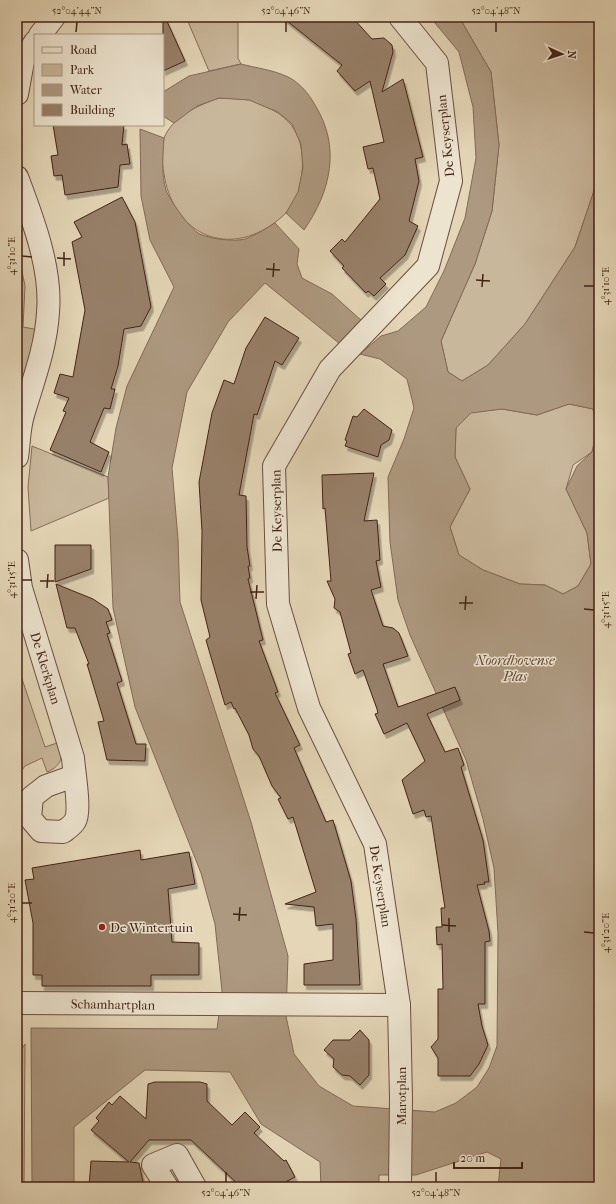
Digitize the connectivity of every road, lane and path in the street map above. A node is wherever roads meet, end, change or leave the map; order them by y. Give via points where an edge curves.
1 (54, 17) edge
2 (400, 17) edge
3 (41, 34) edge
4 (34, 44) edge
5 (17, 94) edge
6 (17, 177) edge
7 (17, 457) edge
8 (17, 560) edge
9 (74, 776) dead end
10 (17, 1003) edge
11 (399, 1005) junction
12 (400, 1185) edge
13 (167, 1187) edge
14 (195, 1187) edge

1 - 3 street
2 - 11 street, De Keyserplan via 437,63 451,181 428,266 330,369 274,466 278,604 309,708 375,844
4 - 5 street via 23,61
6 - 7 street via 34,222 45,267 48,312 38,370 22,417
8 - 9 street, De Klerkplan via 21,588 74,758
10 - 11 street, Schamhartplan
11 - 12 street, Marotplan
13 - 14 street via 153,1165 177,1155

